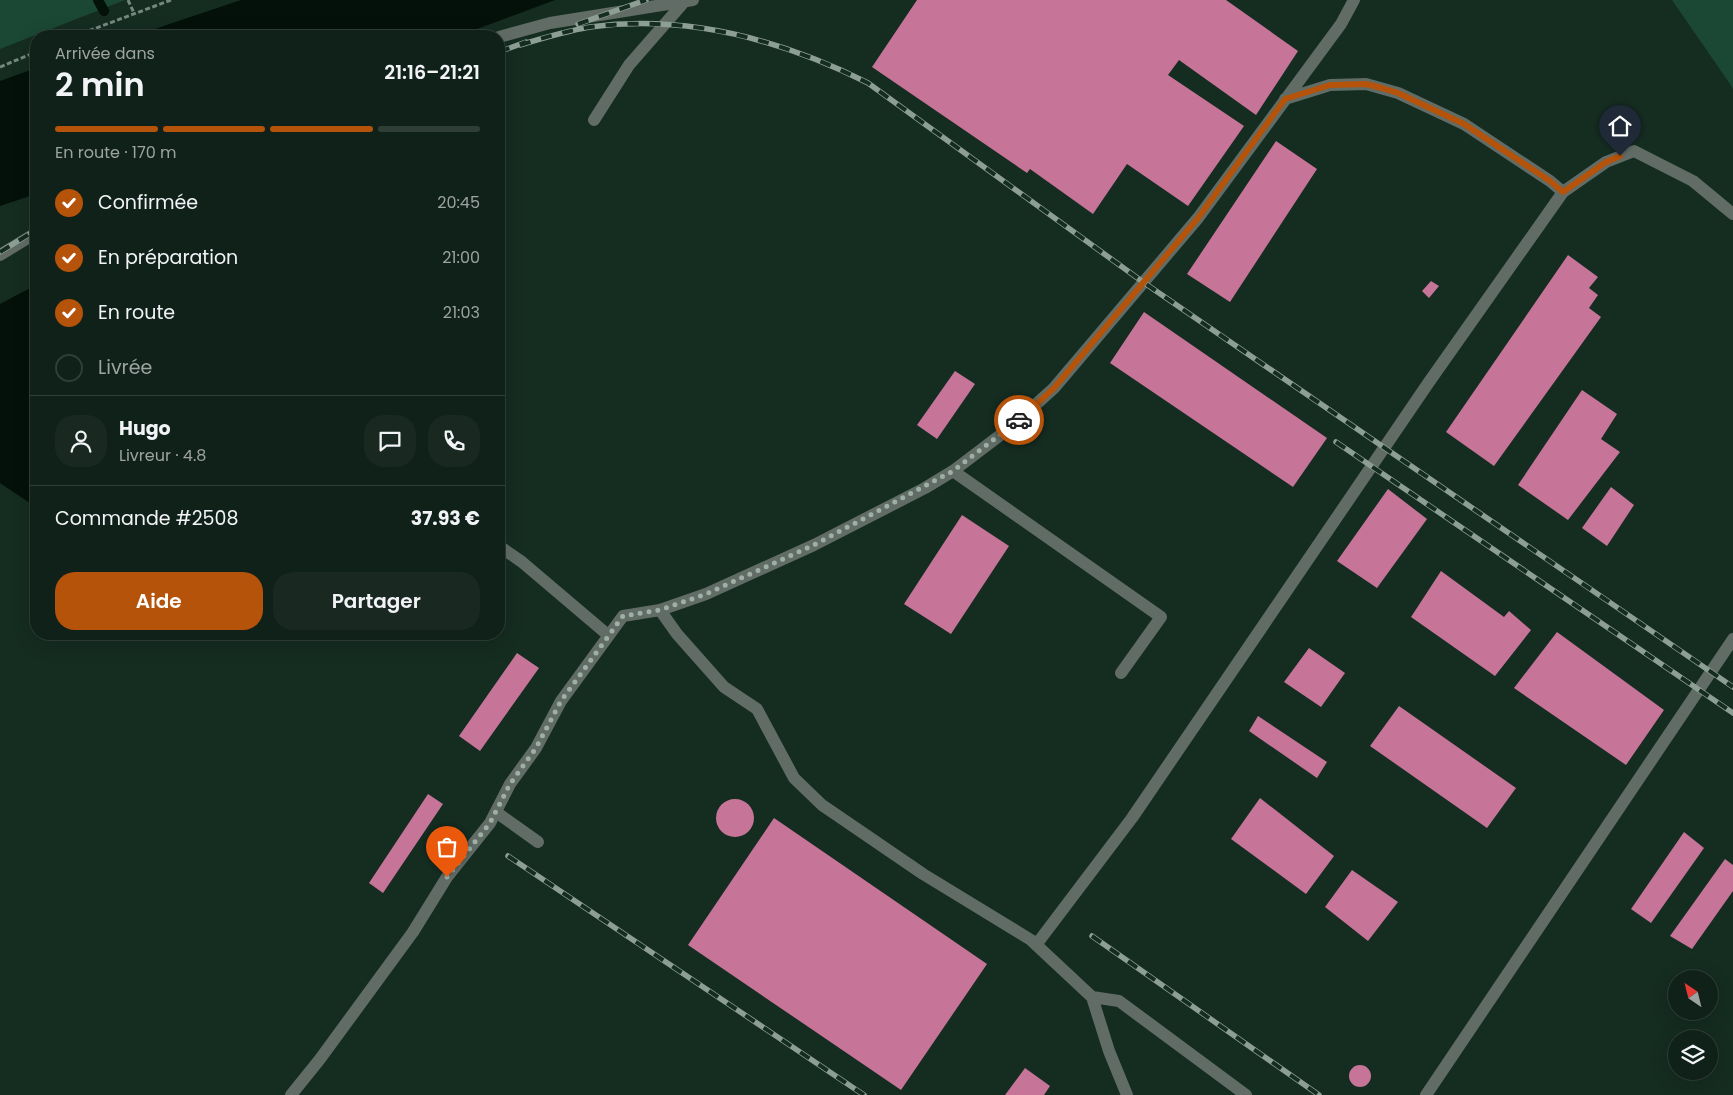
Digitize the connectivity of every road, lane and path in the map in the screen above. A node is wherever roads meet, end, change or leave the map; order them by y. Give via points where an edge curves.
1 (128, 0) edge
2 (171, 0) edge
3 (1354, 0) edge
4 (688, 1) edge
5 (134, 13) junction
6 (91, 30) edge
7 (505, 35) edge
8 (30, 54) edge
9 (0, 67) edge
10 (1285, 99) junction
11 (594, 120) dead end
12 (1563, 192) junction
13 (1733, 214) edge
14 (30, 237) edge
15 (0, 255) edge
16 (953, 471) junction
17 (505, 550) edge
18 (660, 610) junction
19 (608, 635) junction
20 (1733, 639) edge
21 (1121, 673) dead end
22 (496, 812) junction
23 (538, 842) dead end
24 (1036, 945) junction
25 (1092, 997) junction
26 (291, 1095) edge
27 (1127, 1095) edge
28 (1246, 1095) edge
29 (1426, 1095) edge

1 - 5 path
2 - 5 path
3 - 10 lane via 1341,24
4 - 7 lane via 550,23
4 - 11 lane via 629,65
5 - 6 path
8 - 9 path
10 - 12 lane via 1330,85 1366,84 1398,93 1464,124
10 - 16 lane via 1198,218 1054,388 1011,427
12 - 13 lane via 1606,162 1634,151 1693,181
12 - 24 lane via 1429,382 1132,818
14 - 15 lane
16 - 18 lane via 814,545 706,594
16 - 21 lane via 1161,617
17 - 19 lane
18 - 19 lane via 623,616
18 - 24 lane via 724,687 757,709 794,778 822,806
19 - 22 lane via 561,701
20 - 29 lane
22 - 23 lane
22 - 26 lane via 447,877 407,940
24 - 25 lane
25 - 27 lane
25 - 28 lane via 1119,1001

